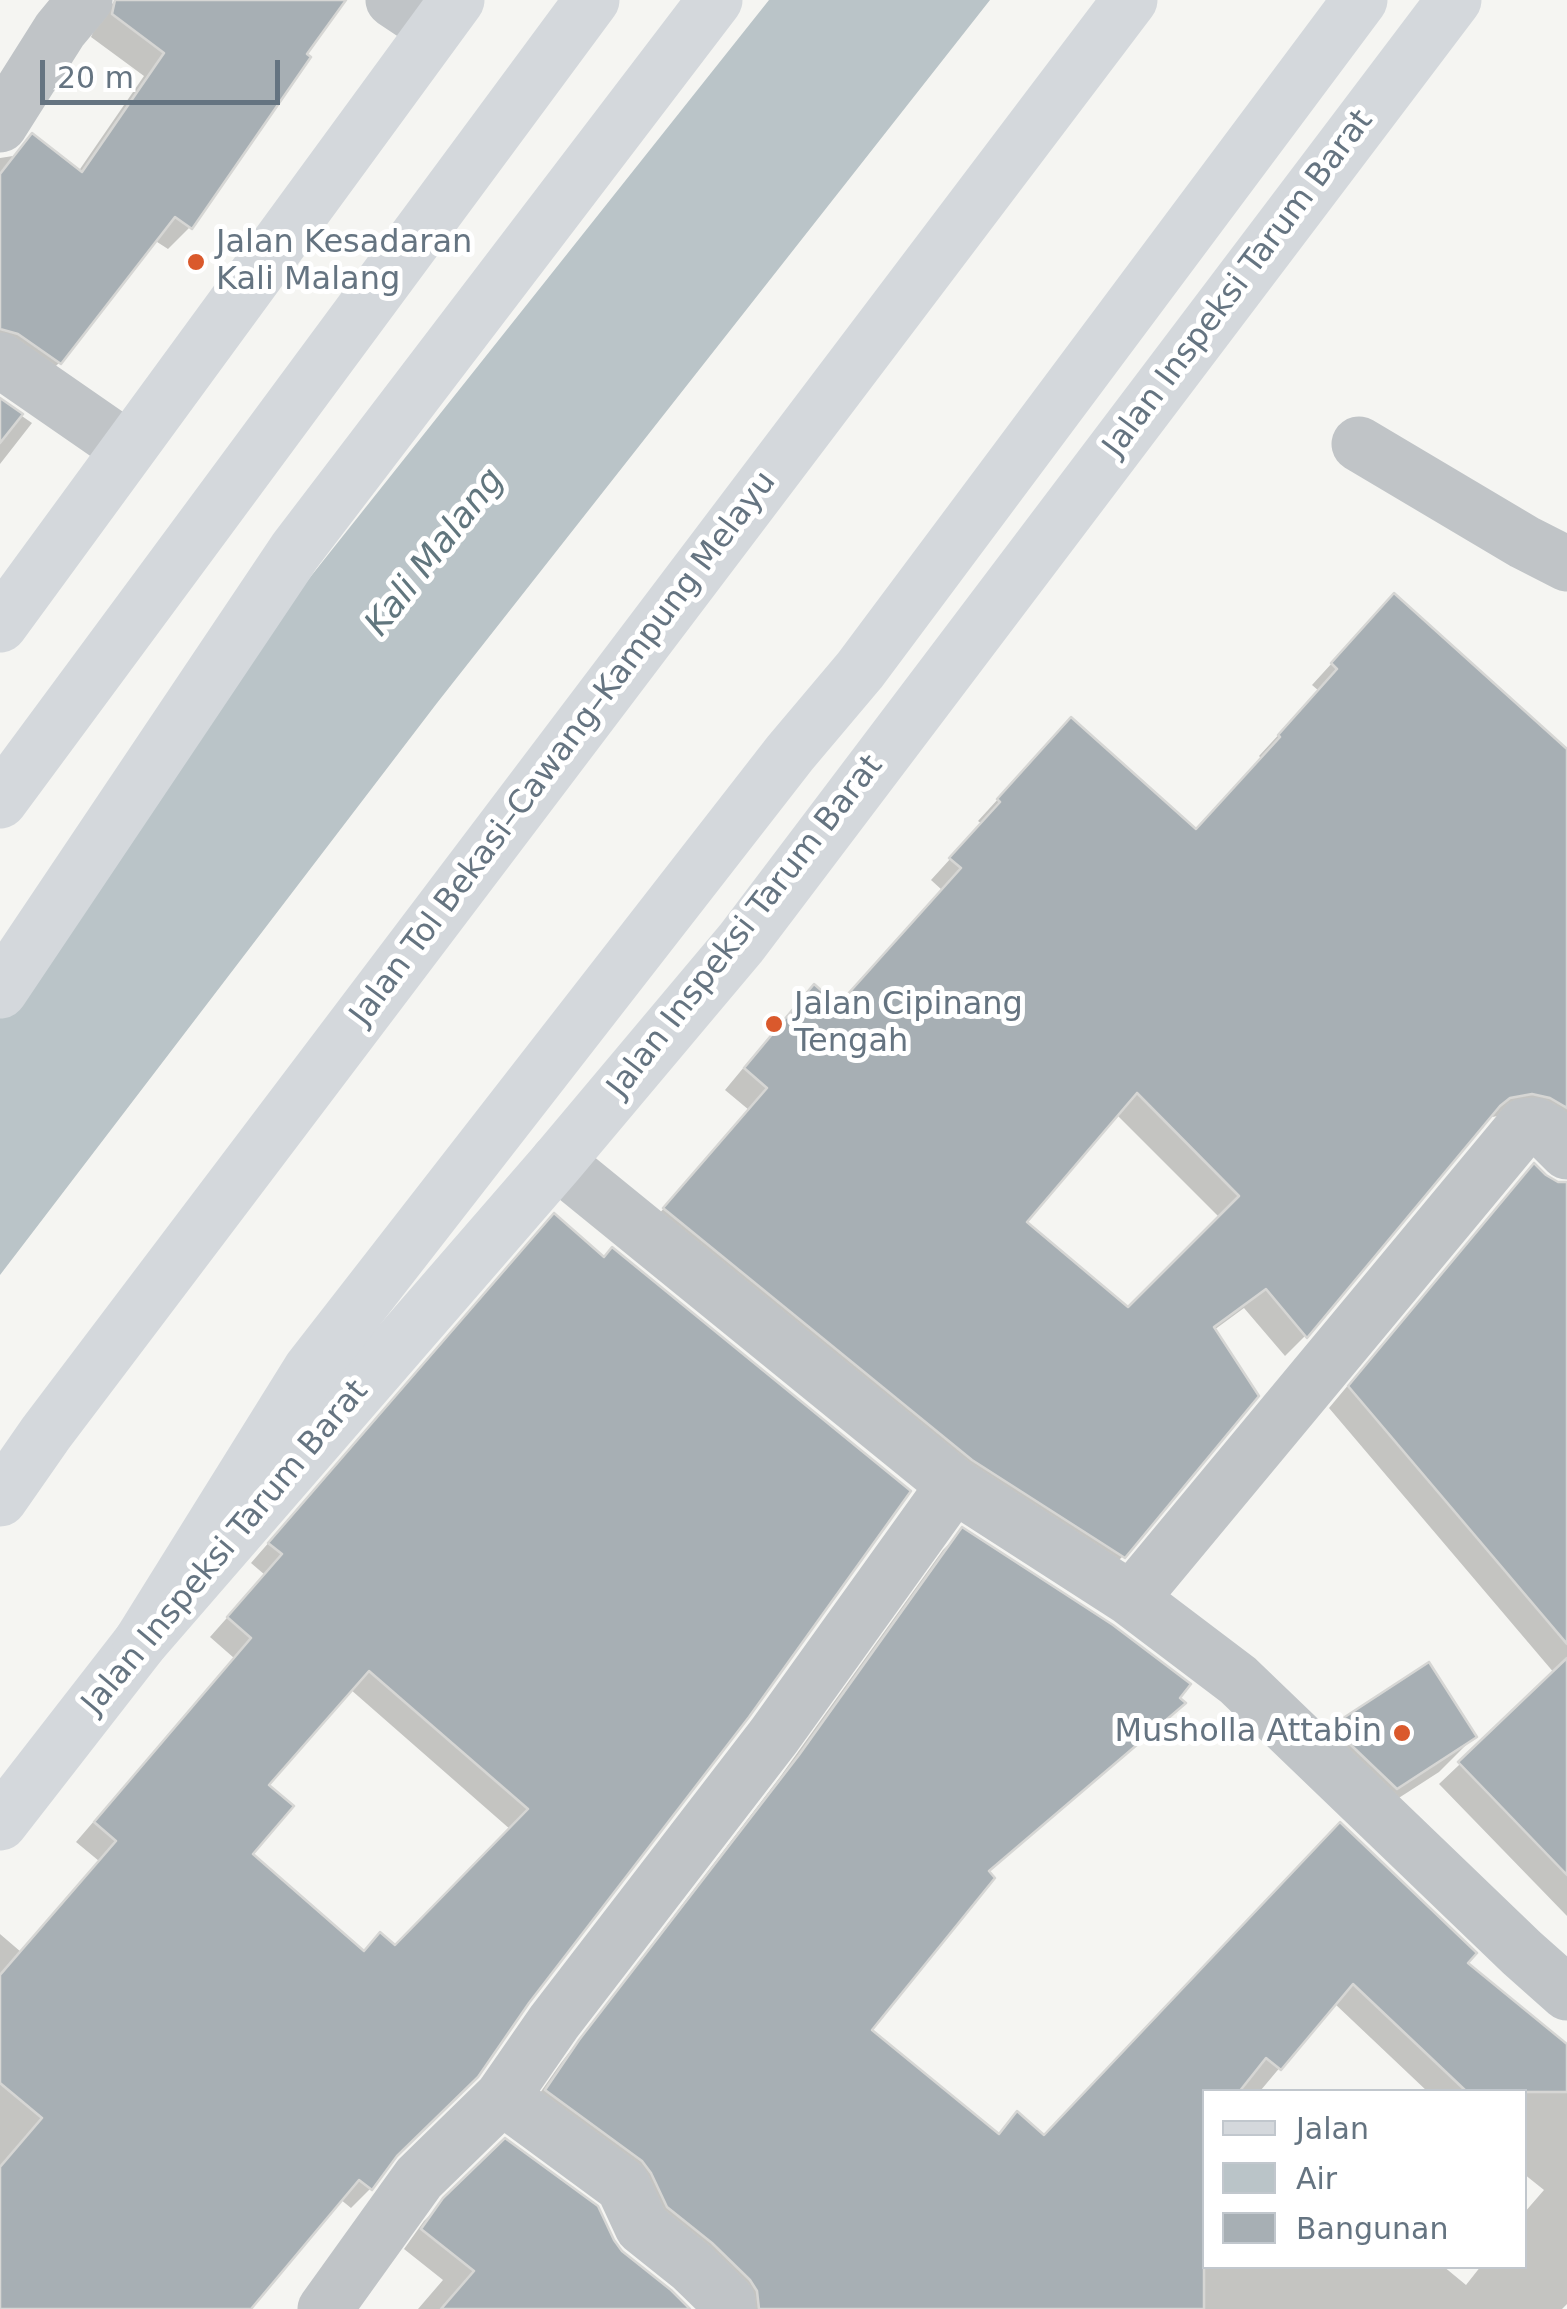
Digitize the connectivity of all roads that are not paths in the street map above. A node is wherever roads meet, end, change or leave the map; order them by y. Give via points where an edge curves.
1 (85, 0) edge
2 (592, 0) edge
3 (714, 0) edge
4 (1130, 0) edge
5 (1360, 0) edge
6 (1454, 0) edge
7 (429, 9) edge
8 (0, 126) edge
9 (0, 360) edge
10 (1359, 444) dead end
11 (128, 448) junction
12 (1567, 564) edge
13 (0, 624) edge
14 (0, 801) edge
15 (0, 990) edge
16 (1567, 1152) edge
17 (557, 1162) junction
18 (954, 1485) junction
19 (0, 1499) edge
20 (1131, 1599) junction
21 (140, 1642) junction
22 (0, 1823) edge
23 (1567, 1993) edge
24 (502, 2097) junction
25 (325, 2309) edge
26 (728, 2309) edge

1 - 8 street
2 - 14 main road
3 - 15 main road via 294,550
4 - 19 main road, Jalan Tol Bekasi–Cawang–Kampung Melayu
5 - 21 main road via 860,670 310,1370
6 - 17 main road, Jalan Inspeksi Tarum Barat via 741,943
7 - 11 main road
9 - 11 street
10 - 12 street
11 - 13 main road
16 - 20 street via 1546,1131 1524,1126
17 - 18 street
17 - 21 main road, Jalan Inspeksi Tarum Barat
18 - 20 street
18 - 24 street
20 - 23 street via 1238,1680
21 - 22 main road, Jalan Inspeksi Tarum Barat
24 - 25 street via 420,2178
24 - 26 street via 622,2186 642,2227 692,2266

